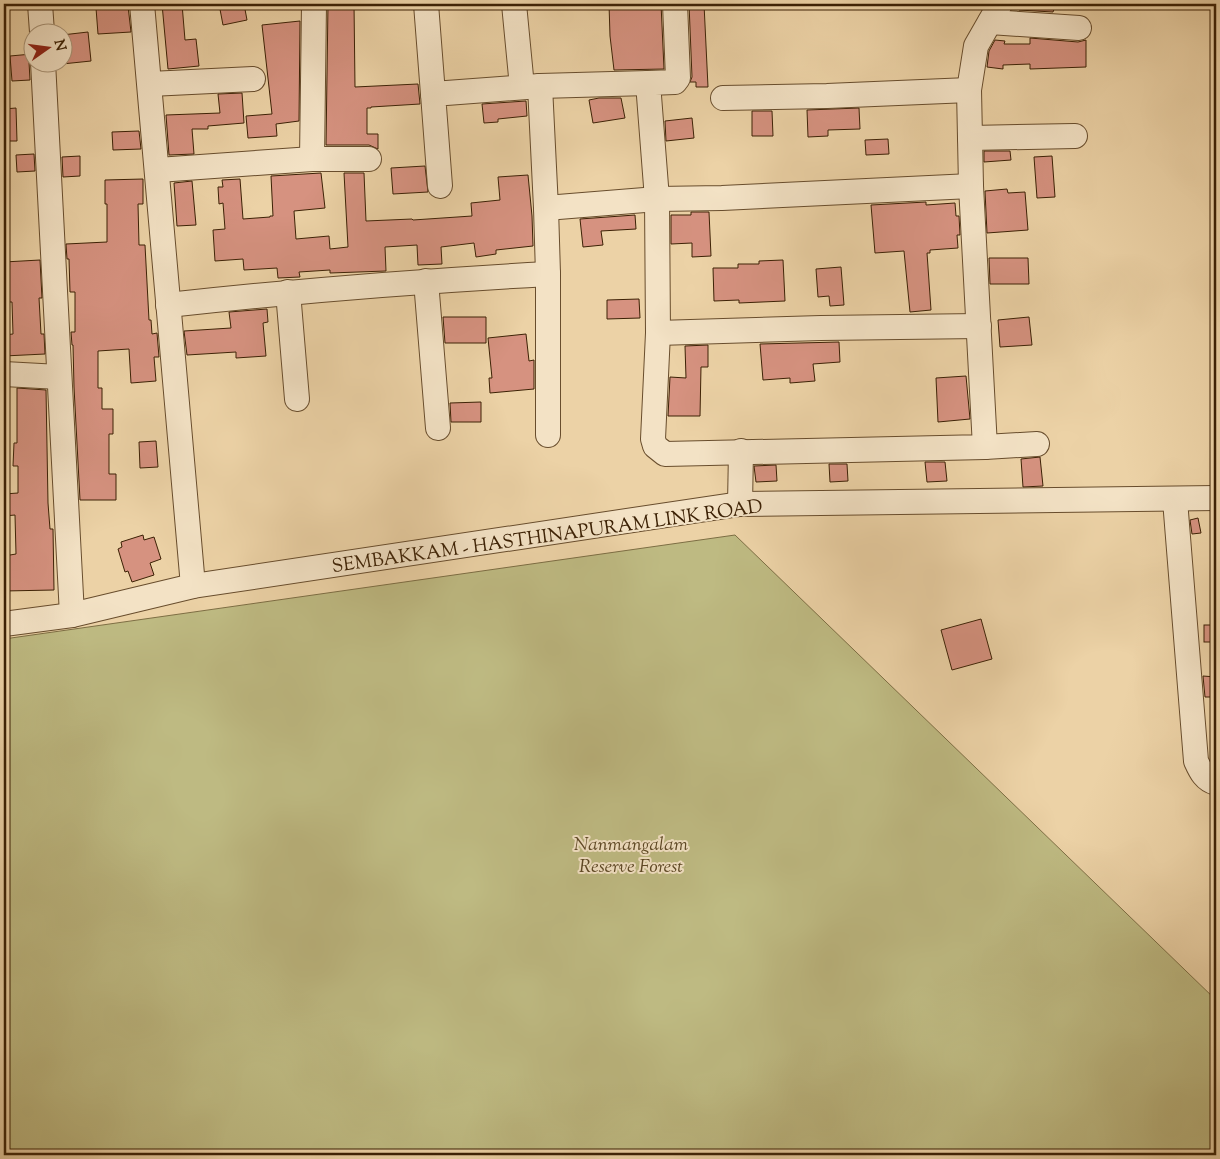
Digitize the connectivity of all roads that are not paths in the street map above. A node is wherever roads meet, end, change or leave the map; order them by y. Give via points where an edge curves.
1 (40, 4) edge
2 (142, 4) edge
3 (314, 4) edge
4 (426, 4) edge
5 (514, 4) edge
6 (675, 4) edge
7 (995, 13) edge
8 (41, 22) edge
9 (1079, 28) dead end
10 (44, 72) edge
11 (253, 79) dead end
12 (648, 83) junction
13 (150, 84) junction
14 (531, 86) junction
15 (969, 90) junction
16 (434, 94) junction
17 (723, 98) dead end
18 (1076, 136) dead end
19 (970, 138) junction
20 (312, 159) junction
21 (369, 159) dead end
22 (158, 170) junction
23 (440, 186) dead end
24 (971, 186) junction
25 (657, 199) junction
26 (546, 208) junction
27 (548, 274) junction
28 (426, 281) junction
29 (288, 292) junction
30 (168, 305) junction
31 (979, 326) junction
32 (658, 332) junction
33 (4, 374) edge
34 (59, 377) junction
35 (297, 399) dead end
36 (438, 428) dead end
37 (548, 435) dead end
38 (1037, 444) dead end
39 (985, 447) junction
40 (741, 451) junction
41 (1216, 498) edge
42 (1175, 500) junction
43 (740, 504) junction
44 (193, 586) junction
45 (72, 615) junction
46 (4, 624) edge
47 (1216, 783) edge

1 - 8 street
2 - 13 street
3 - 20 street
4 - 16 street
5 - 14 street
6 - 12 street via 678,78 676,82
7 - 9 street
7 - 15 street via 976,46
10 - 34 street
11 - 13 street
12 - 14 street
12 - 25 street
13 - 22 street
14 - 16 street
14 - 26 street
15 - 17 street
15 - 19 street
16 - 23 street
18 - 19 street
19 - 24 street
20 - 21 street
20 - 22 street
22 - 30 street
24 - 25 street
24 - 31 street
25 - 26 street
25 - 32 street
26 - 27 street
27 - 28 street
27 - 37 street
28 - 29 street
28 - 36 street
29 - 30 street
29 - 35 street
30 - 44 street
31 - 32 street
31 - 39 street
32 - 40 street via 655,446 665,454
33 - 34 street
34 - 45 street
38 - 39 street
39 - 40 street
40 - 43 street
41 - 42 street, SEMBAKKAM - HASTHINAPURAM LINK ROAD
42 - 43 street, SEMBAKKAM - HASTHINAPURAM LINK ROAD
42 - 47 street via 1196,762 1202,774
43 - 44 street, SEMBAKKAM - HASTHINAPURAM LINK ROAD
44 - 45 street, SEMBAKKAM - HASTHINAPURAM LINK ROAD
45 - 46 street, SEMBAKKAM - HASTHINAPURAM LINK ROAD

